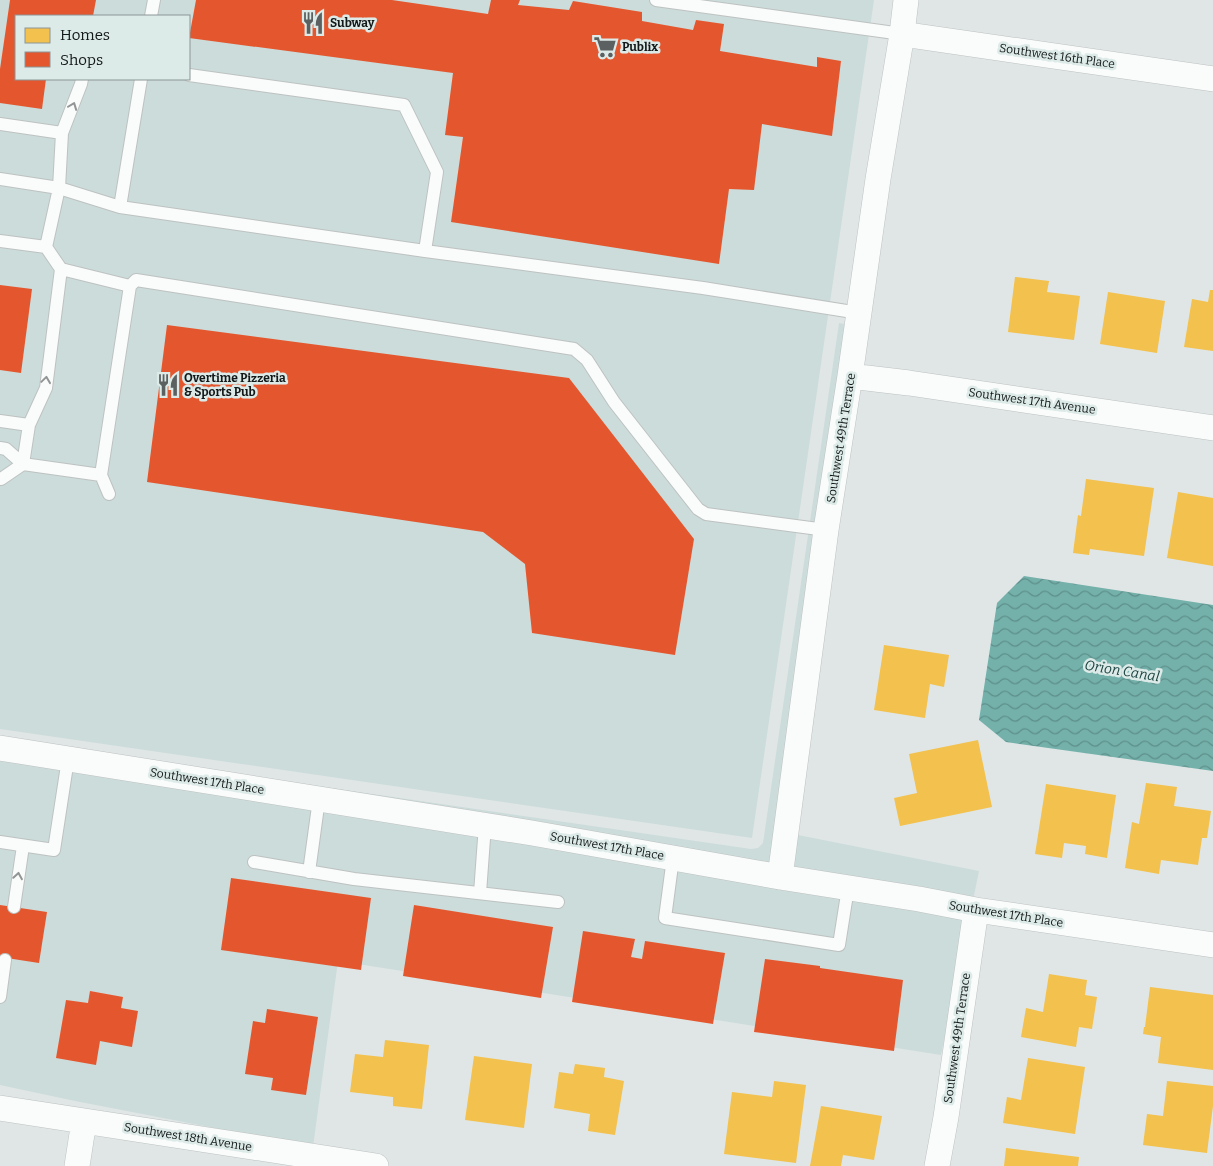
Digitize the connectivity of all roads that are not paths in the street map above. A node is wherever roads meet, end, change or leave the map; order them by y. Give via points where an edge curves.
1 (154, 0) edge
2 (656, 0) edge
3 (906, 0) edge
4 (151, 15) edge
5 (902, 34) junction
6 (190, 75) edge
7 (1213, 79) edge
8 (82, 80) edge
9 (140, 80) edge
10 (0, 124) edge
11 (62, 133) junction
12 (0, 179) edge
13 (59, 188) junction
14 (120, 207) junction
15 (0, 242) edge
16 (46, 247) junction
17 (426, 251) junction
18 (62, 269) junction
19 (130, 286) junction
20 (859, 314) junction
21 (850, 376) junction
22 (0, 421) edge
23 (29, 425) junction
24 (1213, 428) edge
25 (0, 448) edge
26 (23, 464) junction
27 (100, 475) junction
28 (0, 479) edge
29 (109, 494) dead end
30 (826, 530) junction
31 (0, 748) edge
32 (68, 759) junction
33 (319, 799) junction
34 (485, 825) junction
35 (0, 842) edge
36 (23, 846) junction
37 (673, 858) junction
38 (254, 862) dead end
39 (309, 872) junction
40 (780, 877) junction
41 (848, 888) junction
42 (480, 893) junction
43 (558, 902) dead end
44 (14, 907) dead end
45 (976, 910) junction
46 (1213, 945) edge
47 (5, 960) dead end
48 (0, 997) edge
49 (0, 1108) edge
50 (84, 1120) junction
51 (77, 1166) edge
52 (376, 1166) edge
53 (937, 1166) edge

1 - 4 lane
2 - 5 lane
3 - 5 street, Southwest 49th Terrace
5 - 7 street, Southwest 16th Place
5 - 20 street, Southwest 49th Terrace
6 - 17 lane via 404,105 437,172
11 -> 8 lane
9 - 14 lane
10 - 11 lane
11 - 13 lane
12 - 13 lane
13 - 14 lane
13 - 16 lane
14 - 17 lane
15 - 16 lane
16 - 18 lane
17 - 20 lane via 703,288
18 - 19 lane
23 -> 18 lane via 46,388
19 - 27 lane
19 - 30 lane via 136,280 574,349 587,360 614,402 698,509 706,514
20 - 21 street, Southwest 49th Terrace
21 - 24 street, Southwest 17th Avenue
21 - 30 street, Southwest 49th Terrace
22 - 23 lane
23 - 26 lane
25 - 26 lane via 6,449
26 - 27 lane
26 - 28 lane
27 - 29 lane
30 - 40 street, Southwest 49th Terrace
31 - 32 street, Southwest 17th Place
32 - 33 street, Southwest 17th Place
32 - 36 lane via 54,850
33 - 34 street, Southwest 17th Place
33 - 39 lane
34 - 37 street, Southwest 17th Place
34 - 42 lane
35 - 36 lane
44 -> 36 lane
37 - 40 street, Southwest 17th Place
37 - 41 lane via 665,918 839,945
38 - 39 lane
39 - 42 lane
40 - 41 street, Southwest 17th Place
41 - 45 street, Southwest 17th Place
42 - 43 lane
45 - 46 street, Southwest 17th Place
45 - 53 street, Southwest 49th Terrace
47 - 48 lane
49 - 50 street, Southwest 18th Avenue
50 - 51 street
50 - 52 street, Southwest 18th Avenue

